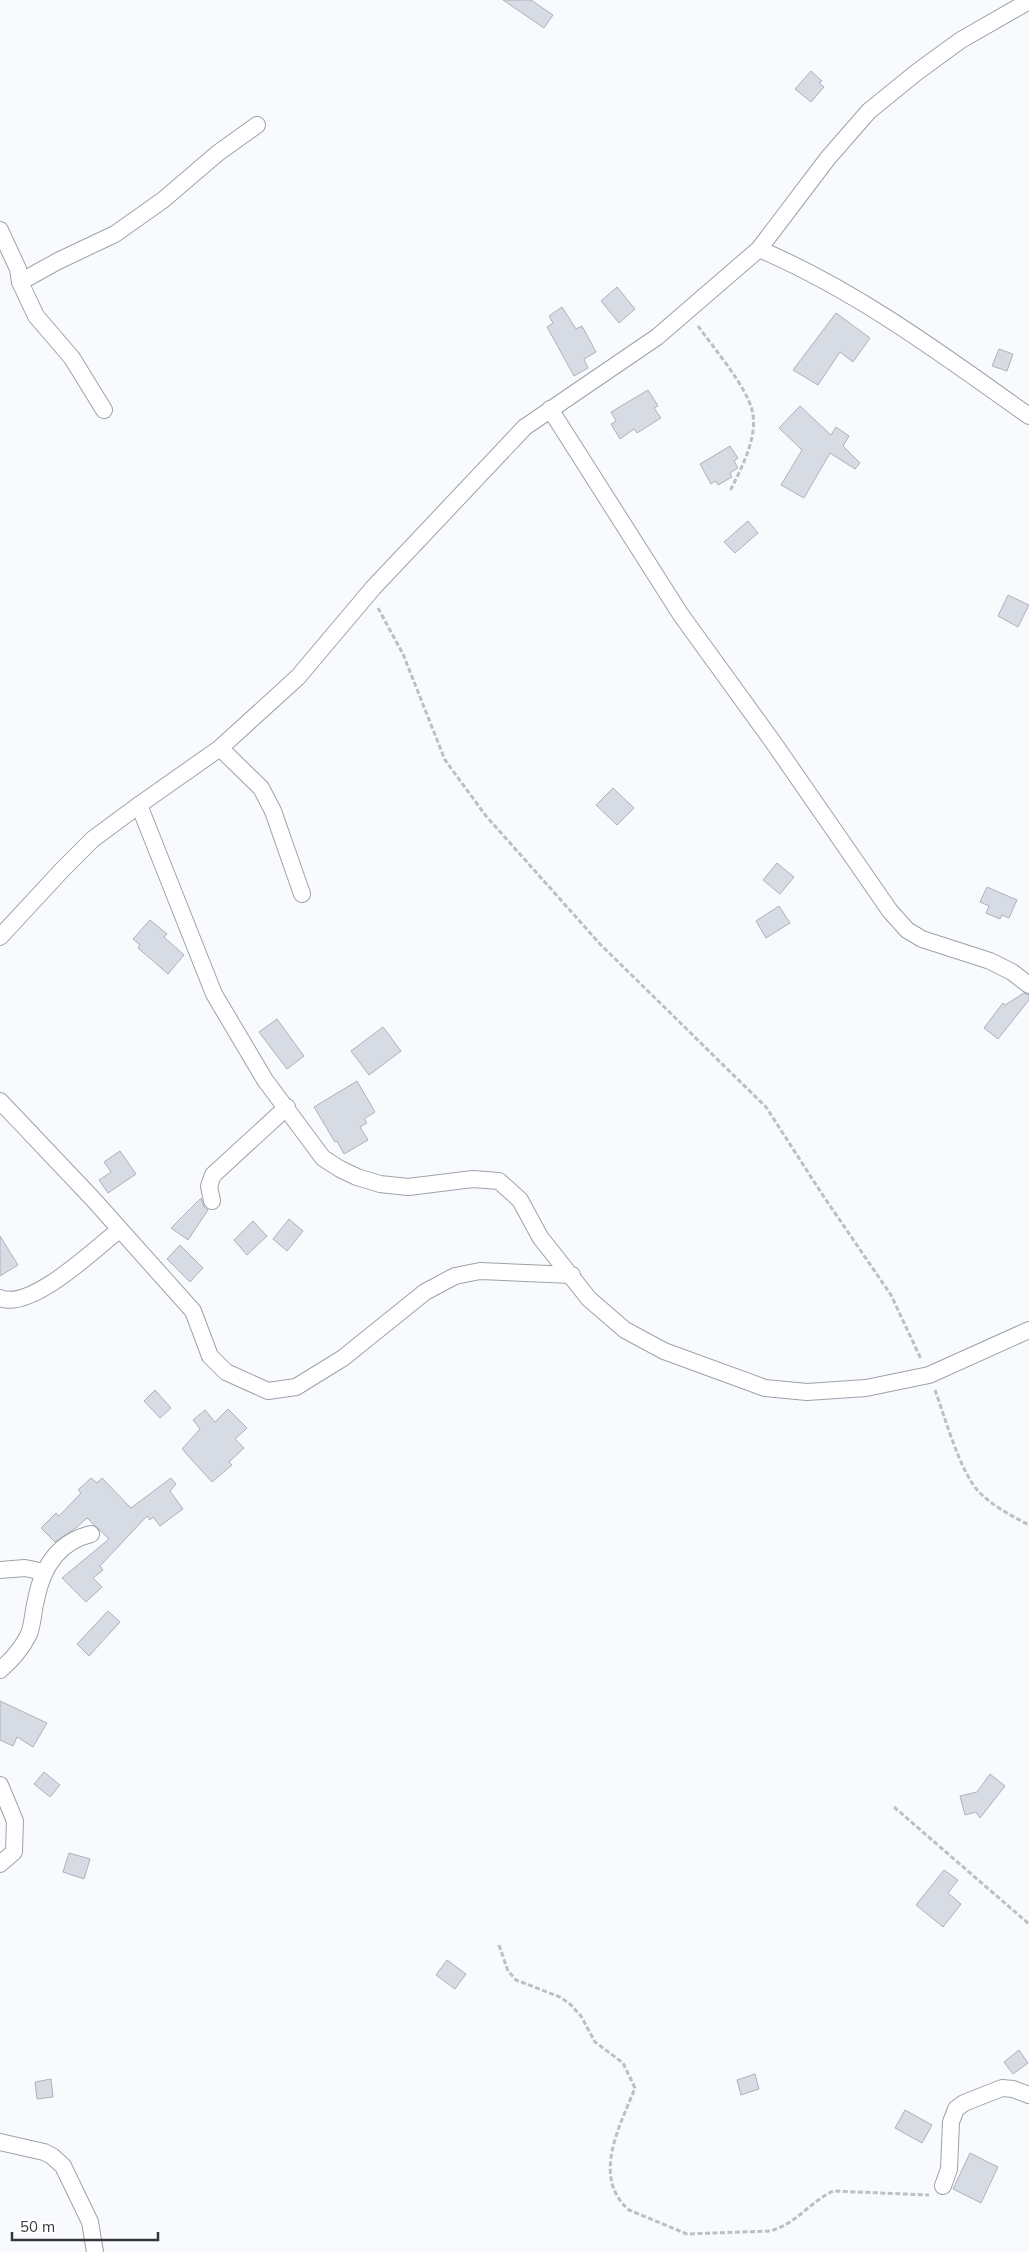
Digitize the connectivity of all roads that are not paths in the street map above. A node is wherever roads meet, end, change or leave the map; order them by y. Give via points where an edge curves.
1 (1029, 1) edge
2 (257, 125) dead end
3 (0, 230) edge
4 (759, 249) junction
5 (20, 282) junction
6 (550, 409) junction
7 (104, 410) dead end
8 (1029, 416) edge
9 (220, 748) junction
10 (139, 805) junction
11 (302, 894) dead end
12 (0, 937) edge
13 (1029, 985) edge
14 (0, 1101) edge
15 (287, 1107) junction
16 (212, 1201) dead end
17 (119, 1230) junction
18 (572, 1275) junction
19 (0, 1298) edge
20 (1029, 1330) edge
21 (91, 1534) dead end
22 (0, 1570) edge
23 (44, 1572) junction
24 (0, 1670) edge
25 (0, 1784) edge
26 (0, 1864) edge
27 (1029, 2095) edge
28 (0, 2142) edge
29 (943, 2186) road end
30 (95, 2252) edge

1 - 4 street via 961,40 869,112 828,158
2 - 5 street via 115,234
3 - 5 street via 18,269
4 - 6 street via 657,336
4 - 8 street via 863,301
5 - 7 street via 36,316 72,358
6 - 9 street via 525,427 368,593 298,677
6 - 13 street via 681,615 774,742 890,911 907,930 922,940 990,961
9 - 10 street
9 - 11 street via 261,788 273,812
10 - 12 street via 74,858
10 - 15 street via 214,994 265,1080
14 - 17 street
15 - 16 street via 213,1175 209,1186
15 - 18 street via 323,1158 357,1177 408,1187 473,1179 499,1182 520,1200 540,1237
17 - 18 street via 192,1311 210,1356 226,1372 268,1390 296,1387 343,1358 425,1292 455,1276 480,1271
17 - 19 street via 55,1282 16,1301
18 - 20 street via 589,1299 638,1339 664,1352 765,1388 807,1392 866,1388 929,1375
21 - 23 street via 80,1537 54,1555
22 - 23 street via 25,1568
23 - 24 street via 29,1633 12,1659
25 - 26 street via 15,1821 14,1852
27 - 29 street via 1012,2088 1002,2088 956,2109 951,2122 949,2169
28 - 30 street via 44,2152 63,2166 90,2222

